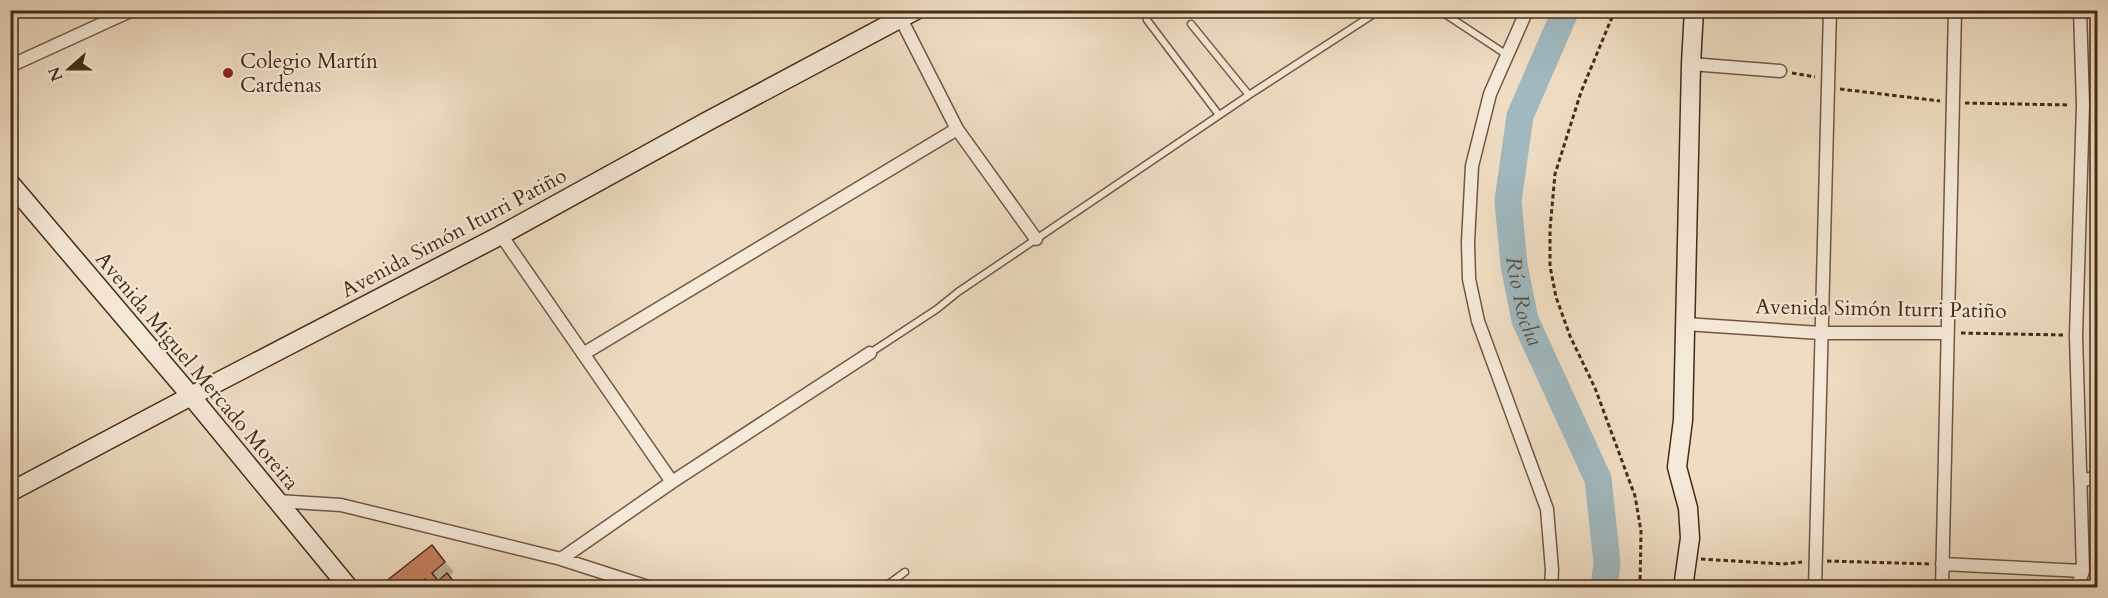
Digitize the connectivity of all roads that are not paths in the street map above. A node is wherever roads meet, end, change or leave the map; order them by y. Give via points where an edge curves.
1 (128, 10) edge
2 (1380, 10) edge
3 (1439, 10) edge
4 (1527, 10) edge
5 (1694, 10) edge
6 (1830, 10) edge
7 (1955, 10) edge
8 (2080, 10) edge
9 (908, 15) edge
10 (1147, 21) dead end
11 (1191, 24) dead end
12 (1507, 55) junction
13 (1691, 64) junction
14 (10, 66) edge
15 (1780, 71) road end
16 (1249, 95) junction
17 (1220, 115) junction
18 (957, 129) junction
19 (10, 183) edge
20 (501, 235) junction
21 (1036, 239) junction
22 (1685, 324) junction
23 (1821, 333) junction
24 (1947, 333) junction
25 (870, 353) joint
26 (583, 354) junction
27 (192, 396) junction
28 (2097, 478) edge
29 (2080, 480) junction
30 (672, 482) junction
31 (10, 492) edge
32 (277, 501) junction
33 (561, 559) junction
34 (1942, 564) junction
35 (2083, 571) junction
36 (905, 572) dead end
37 (349, 588) edge
38 (651, 588) edge
39 (883, 588) edge
40 (1551, 588) edge
41 (1683, 588) edge
42 (1815, 588) edge
43 (1942, 588) edge
44 (2077, 588) edge

1 - 14 street
2 - 16 lane
3 - 12 lane
4 - 12 street
5 - 13 street
6 - 23 street
7 - 24 street
8 - 29 street via 2083,105 2076,336
9 - 18 street
9 - 20 street, Avenida Simón Iturri Patiño
10 - 17 lane
11 - 16 lane
12 - 40 street via 1490,94 1472,166 1469,279 1479,321 1547,508
13 - 15 street
13 - 22 street
16 - 17 lane
17 - 21 lane
18 - 21 street
18 - 26 street
19 - 27 street, Avenida Miguel Mercado Moreira
20 - 26 street
20 - 27 street, Avenida Simón Iturri Patiño
21 - 25 lane
22 - 23 street, Avenida Simón Iturri Patiño
22 - 41 street via 1683,420 1677,467 1688,508 1690,538
23 - 24 street, Avenida Simón Iturri Patiño
23 - 42 street
24 - 34 street
25 - 30 street
26 - 30 street
27 - 31 street, Avenida Simón Iturri Patiño
27 - 32 street, Avenida Miguel Mercado Moreira
28 - 29 street
29 - 35 street
30 - 33 street
32 - 33 street via 341,505
32 - 37 street, Avenida Miguel Mercado Moreira
33 - 38 street
34 - 35 street
34 - 43 street
35 - 44 street
36 - 39 lane

